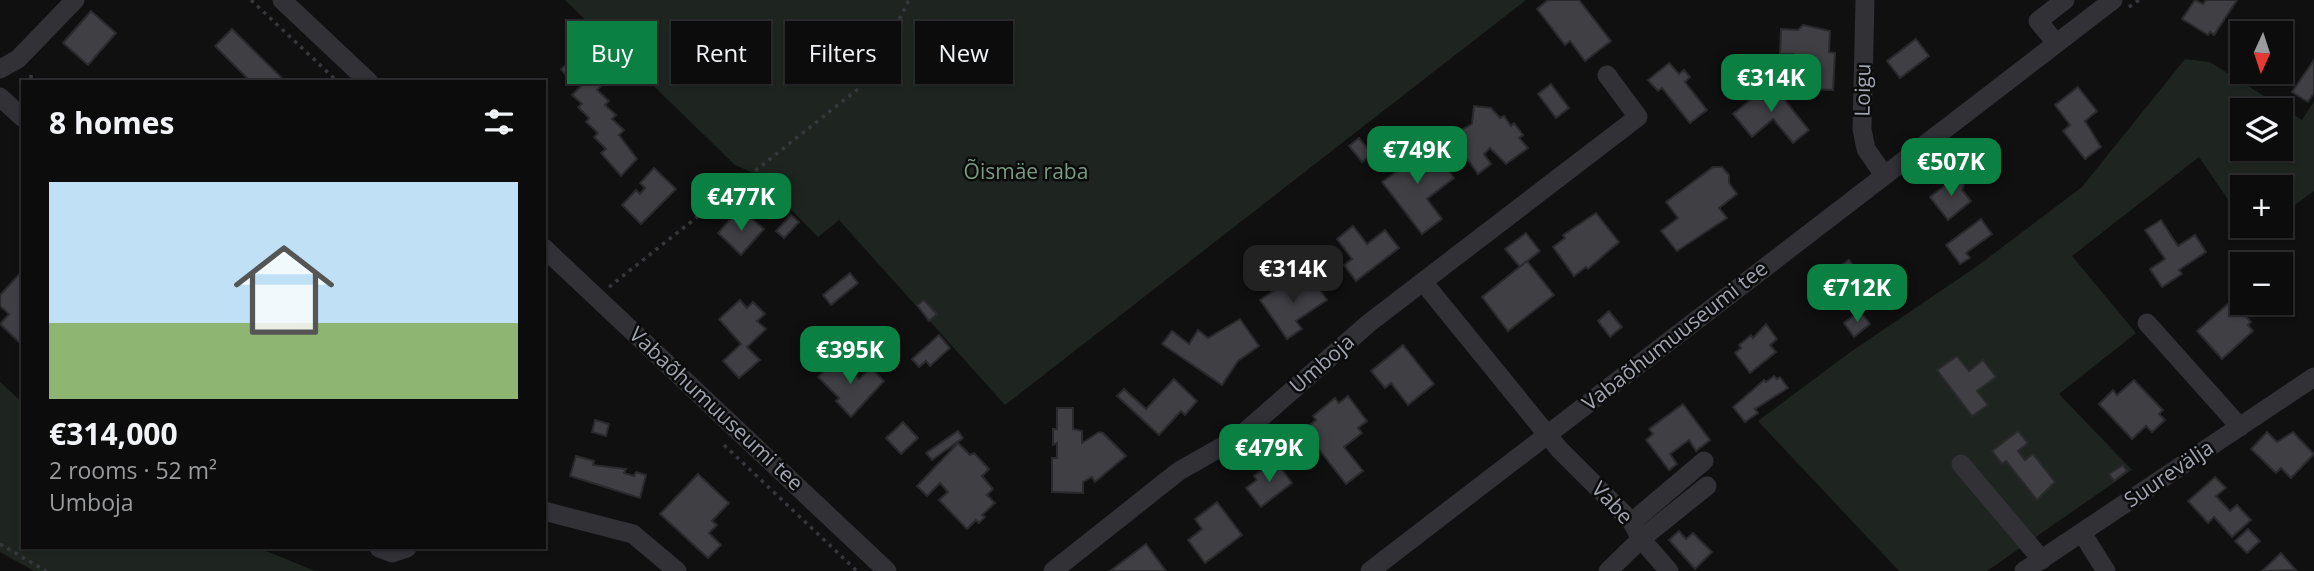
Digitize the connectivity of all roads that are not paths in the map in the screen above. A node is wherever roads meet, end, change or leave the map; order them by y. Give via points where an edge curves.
1 (282, 0) edge
2 (1865, 0) edge
3 (2065, 0) edge
4 (2113, 0) edge
5 (67, 4) edge
6 (2056, 43) junction
7 (0, 72) edge
8 (1607, 75) dead end
9 (367, 80) edge
10 (0, 97) edge
11 (21, 116) edge
12 (1884, 175) junction
13 (546, 249) edge
14 (1424, 283) junction
15 (2147, 323) dead end
16 (2314, 378) edge
17 (2240, 427) junction
18 (1548, 435) junction
19 (1704, 461) dead end
20 (1961, 464) dead end
21 (1707, 486) dead end
22 (546, 512) edge
23 (1637, 530) junction
24 (2082, 533) junction
25 (382, 549) edge
26 (404, 549) edge
27 (2042, 559) junction
28 (677, 571) edge
29 (887, 571) edge
30 (1053, 571) edge
31 (1370, 571) edge
32 (1608, 571) edge
33 (1669, 571) edge
34 (2024, 571) edge
35 (2106, 571) edge

1 - 9 street
2 - 12 street, Loigu via 1862,129 1866,149
3 - 6 street via 2038,21
4 - 6 street, Vabaõhumuuseumi tee
5 - 7 street via 18,59
6 - 12 street, Vabaõhumuuseumi tee
7 - 10 street via 4,89
8 - 14 street, Umboja via 1638,117
10 - 11 street
12 - 18 street, Vabaõhumuuseumi tee
13 - 29 street, Vabaõhumuuseumi tee
14 - 18 street
14 - 30 street, Umboja via 1369,323 1239,437 1179,471
15 - 17 street
16 - 17 street, Suurevälja
17 - 24 street, Suurevälja
18 - 23 street, Vabe
18 - 31 street, Vabaõhumuuseumi tee
19 - 23 street
20 - 27 street
21 - 23 street
22 - 28 street via 633,534
23 - 32 street, Vabe
23 - 33 street
24 - 27 street, Suurevälja
24 - 35 street
25 - 26 street via 392,553
27 - 34 street, Suurevälja

